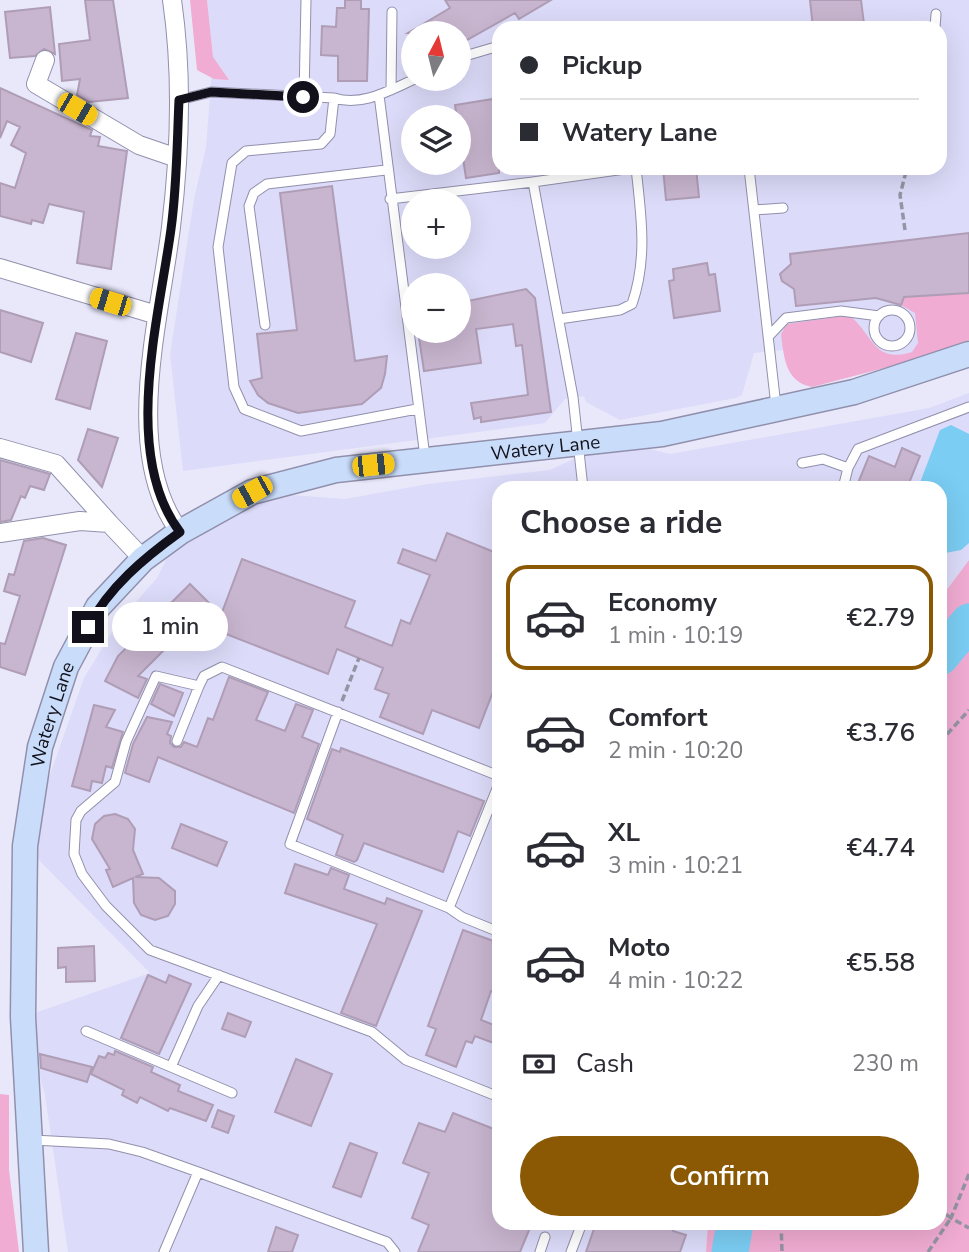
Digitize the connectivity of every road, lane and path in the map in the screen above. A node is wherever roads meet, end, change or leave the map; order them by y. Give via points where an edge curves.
1 (172, 0) edge
2 (306, 0) edge
3 (392, 12) dead end
4 (936, 14) dead end
5 (936, 21) edge
6 (492, 48) edge
7 (471, 54) edge
8 (46, 60) dead end
9 (401, 85) edge
10 (391, 90) junction
11 (379, 95) junction
12 (303, 97) junction
13 (334, 98) junction
14 (179, 100) junction
15 (177, 158) junction
16 (386, 165) junction
17 (584, 175) edge
18 (635, 175) edge
19 (750, 175) edge
20 (905, 175) edge
21 (533, 182) junction
22 (390, 199) junction
23 (783, 208) dead end
24 (754, 210) junction
25 (905, 230) dead end
26 (0, 268) edge
27 (157, 316) junction
28 (879, 316) junction
29 (559, 319) junction
30 (265, 325) dead end
31 (768, 337) junction
32 (969, 354) edge
33 (969, 407) edge
34 (417, 409) junction
35 (777, 411) junction
36 (578, 444) junction
37 (0, 448) edge
38 (425, 459) junction
39 (802, 463) dead end
40 (848, 468) junction
41 (582, 481) edge
42 (845, 481) edge
43 (110, 523) junction
44 (180, 532) junction
45 (0, 533) edge
46 (143, 559) junction
47 (359, 659) dead end
48 (199, 686) junction
49 (969, 710) edge
50 (338, 712) junction
51 (947, 734) edge
52 (177, 741) dead end
53 (492, 773) edge
54 (492, 801) edge
55 (450, 908) junction
56 (492, 929) edge
57 (219, 975) junction
58 (86, 1031) dead end
59 (171, 1067) junction
60 (232, 1093) dead end
61 (492, 1094) edge
62 (28, 1140) junction
63 (198, 1172) junction
64 (969, 1174) edge
65 (947, 1215) edge
66 (951, 1218) junction
67 (947, 1224) edge
68 (969, 1228) edge
69 (579, 1230) edge
70 (780, 1230) edge
71 (943, 1230) edge
72 (545, 1237) dead end
73 (36, 1252) edge
74 (164, 1252) edge
75 (395, 1252) edge
76 (540, 1252) edge
77 (571, 1252) edge
78 (782, 1252) edge
79 (928, 1252) edge

1 - 14 street
2 - 12 lane
3 - 10 lane
4 - 5 lane
6 - 7 lane
8 - 15 street via 36,84 139,145
9 - 10 lane
10 - 11 lane
11 - 13 lane via 347,102
11 - 16 lane
12 - 13 lane
12 - 14 lane via 211,92
13 - 34 lane via 330,134 321,144 246,151 232,163 218,247 234,387 244,409 302,431
14 - 15 street
15 - 27 street
16 - 22 lane
16 - 30 lane via 267,184 254,193 249,206
17 - 21 lane
18 - 29 lane via 644,239 632,304
19 - 24 lane
20 - 25 path via 900,195
21 - 22 lane
21 - 29 lane
22 - 34 lane
23 - 24 lane
24 - 31 lane
26 - 27 street
27 - 44 street via 150,457 156,488
28 - 28 lane via 895,310 905,316 910,327 902,342 886,344 877,337 874,326
28 - 31 lane via 841,311 786,318
29 - 36 lane
31 - 35 lane
32 - 35 main road, Watery Lane via 855,392
33 - 40 lane via 858,449
34 - 38 lane
35 - 36 main road, Watery Lane via 662,434
36 - 38 main road, Watery Lane
36 - 41 lane
37 - 43 street via 56,464
38 - 44 main road, Watery Lane via 336,470 252,492
39 - 40 lane via 823,459
40 - 42 lane
43 - 45 street via 80,521
43 - 46 street
44 - 46 main road, Watery Lane
46 - 62 main road, Watery Lane via 98,607 66,667 40,747 25,846 22,939
47 - 50 path
48 - 50 lane via 204,676 222,667
48 - 52 lane
48 - 57 lane via 156,676 126,742 115,782 76,820 74,854 82,874 150,950
49 - 51 path
50 - 53 lane
50 - 55 lane via 290,844
54 - 55 lane
55 - 56 lane
57 - 59 lane via 198,1006
57 - 61 lane via 372,1032 406,1060
58 - 59 lane
59 - 60 lane
62 - 63 lane via 109,1144
62 - 73 main road, Watery Lane
63 - 74 lane
63 - 75 lane via 387,1242
64 - 66 path
65 - 66 path
66 - 67 path
66 - 68 path
69 - 77 lane
70 - 78 path
71 - 79 path
72 - 76 lane

